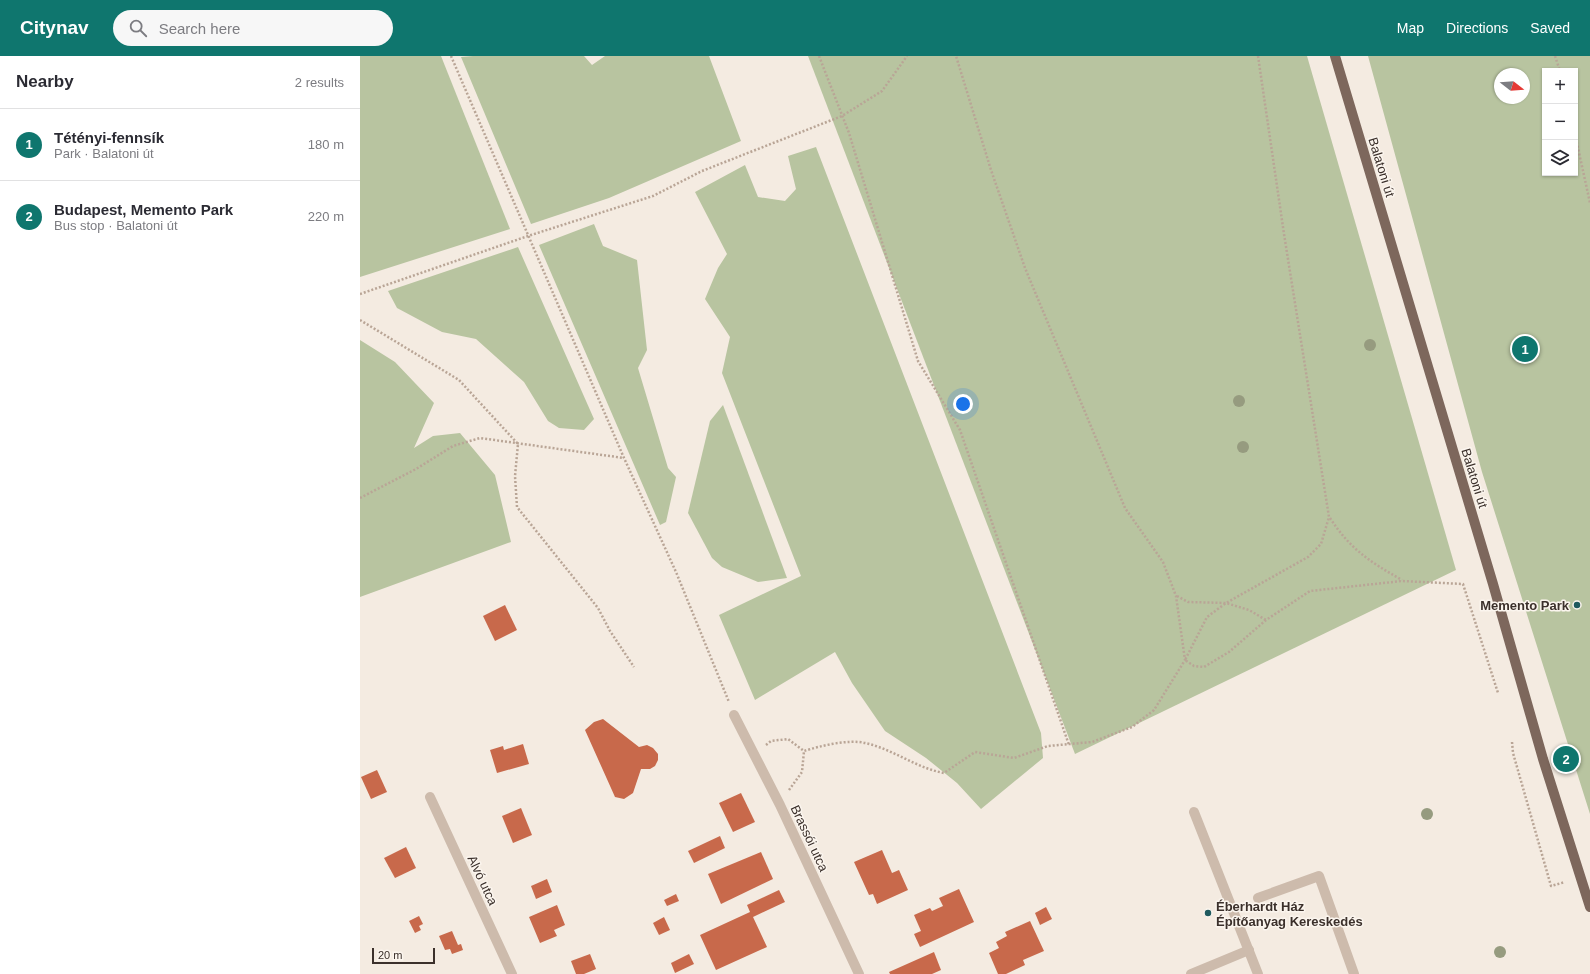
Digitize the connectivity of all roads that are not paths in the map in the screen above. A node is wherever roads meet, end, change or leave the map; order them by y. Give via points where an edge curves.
1 (1335, 56) edge
2 (734, 715) road end
3 (430, 797) dead end
4 (1194, 812) dead end
5 (1258, 898) dead end
6 (1590, 904) edge
7 (1249, 950) junction
8 (512, 974) edge
9 (858, 974) edge
10 (1191, 974) edge
11 (1258, 974) edge
12 (1354, 974) edge

1 - 6 main road, Balatoni út via 1545,766
2 - 9 street, Brassói utca via 780,805
3 - 8 street, Alvó utca
4 - 7 street
5 - 12 street via 1319,876
7 - 10 street
7 - 11 street

